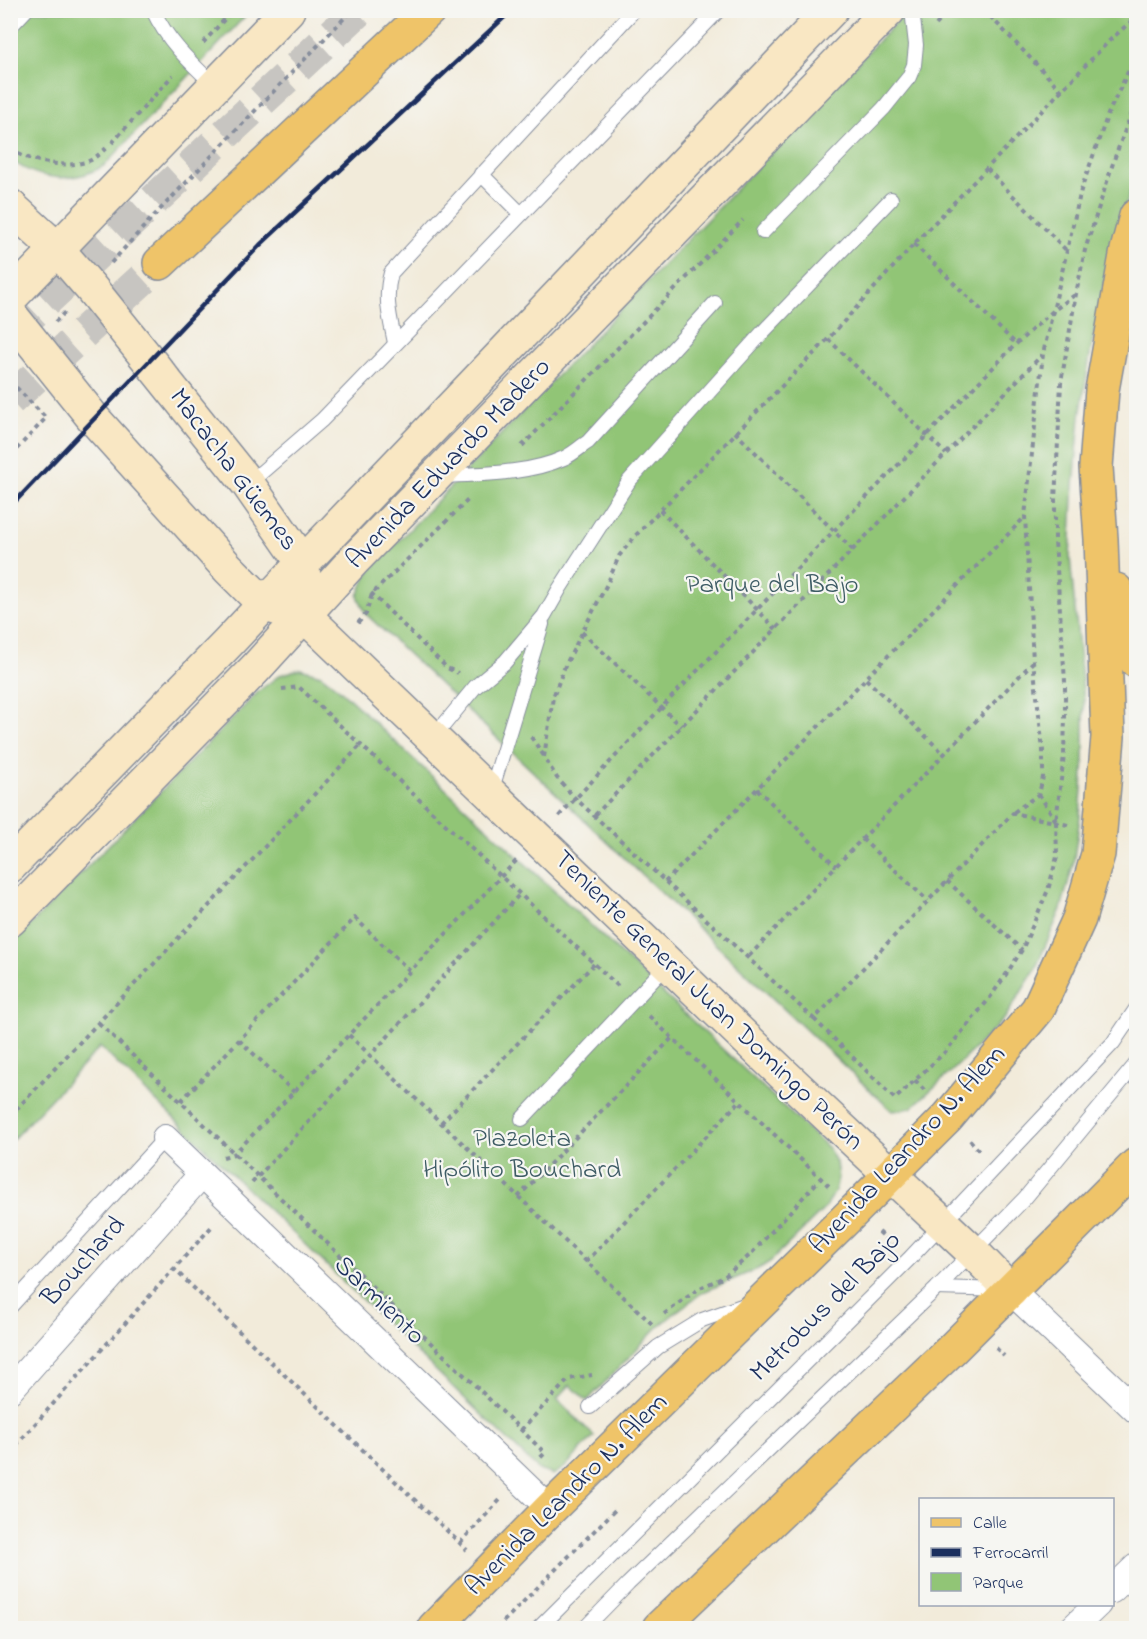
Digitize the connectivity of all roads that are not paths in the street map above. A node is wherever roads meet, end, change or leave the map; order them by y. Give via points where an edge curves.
1 (26, 10) edge
2 (153, 10) edge
3 (288, 10) edge
4 (429, 10) edge
5 (634, 10) edge
6 (718, 10) edge
7 (831, 10) edge
8 (889, 10) edge
9 (912, 10) edge
10 (10, 27) edge
11 (215, 86) junction
12 (481, 174) junction
13 (891, 200) dead end
14 (10, 206) edge
15 (521, 214) junction
16 (1137, 216) edge
17 (763, 232) dead end
18 (58, 250) junction
19 (160, 263) tunnel mouth
20 (10, 298) edge
21 (715, 303) dead end
22 (10, 314) edge
23 (395, 343) junction
24 (437, 476) junction
25 (248, 484) junction
26 (1101, 539) junction
27 (303, 562) junction
28 (265, 605) junction
29 (305, 616) junction
30 (544, 616) junction
31 (1137, 661) edge
32 (433, 738) junction
33 (491, 793) junction
34 (10, 866) edge
35 (10, 920) edge
36 (669, 964) junction
37 (1137, 1009) edge
38 (1137, 1064) edge
39 (522, 1119) dead end
40 (165, 1138) joint
41 (1137, 1165) edge
42 (198, 1170) junction
43 (891, 1174) junction
44 (943, 1224) junction
45 (973, 1252) junction
46 (938, 1288) junction
47 (1011, 1291) junction
48 (764, 1299) junction
49 (10, 1307) edge
50 (10, 1390) edge
51 (590, 1407) dead end
52 (1137, 1410) edge
53 (550, 1509) junction
54 (1137, 1567) edge
55 (1114, 1589) edge
56 (1097, 1606) edge
57 (435, 1629) edge
58 (539, 1629) edge
59 (585, 1629) edge
60 (659, 1629) edge
61 (1073, 1629) edge

1 - 10 lane
2 - 11 lane via 160,26
3 - 11 main road
4 - 19 main road
5 - 12 lane
6 - 15 lane
7 - 27 main road, Avenida Eduardo Madero
8 - 24 main road, Avenida Eduardo Madero
9 - 17 lane via 916,45 909,77 884,108
11 - 18 main road
12 - 15 lane
12 - 23 lane via 391,273 387,304
13 - 30 lane via 762,333 629,481
14 - 18 main road, Macacha Güemes
15 - 23 lane
16 - 26 main road via 1127,250 1102,390 1096,467
18 - 20 main road
18 - 25 main road, Macacha Güemes
21 - 24 lane via 588,442 565,457 496,473
22 - 28 main road via 94,419
23 - 25 lane via 313,428
24 - 29 main road, Avenida Eduardo Madero
25 - 27 main road, Macacha Güemes
26 - 31 main road
26 - 43 main road, Avenida Leandro N. Alem via 1108,737 1098,854 1078,919 1038,1009 948,1117
27 - 28 main road, Avenida Eduardo Madero
27 - 29 main road, Macacha Güemes
28 - 29 main road
28 - 34 main road, Avenida Eduardo Madero
29 - 32 main road, Teniente General Juan Domingo Perón
29 - 35 main road, Avenida Eduardo Madero
30 - 32 lane via 505,662 475,687
30 - 33 lane
32 - 33 main road, Teniente General Juan Domingo Perón
33 - 36 main road, Teniente General Juan Domingo Perón
36 - 39 lane
36 - 43 main road, Teniente General Juan Domingo Perón
37 - 44 lane, Metrobus del Bajo via 1113,1043
38 - 45 lane via 1025,1198
40 - 42 street, Sarmiento
40 - 49 lane
41 - 47 main road
42 - 50 street, Bouchard
42 - 53 street, Sarmiento
43 - 44 main road, Teniente General Juan Domingo Perón
43 - 48 main road, Avenida Leandro N. Alem
44 - 45 main road, Teniente General Juan Domingo Perón
44 - 58 lane, Metrobus del Bajo
45 - 46 lane
45 - 47 main road, Teniente General Juan Domingo Perón
46 - 47 lane
46 - 59 lane
47 - 52 street, Teniente General Juan Domingo Perón
47 - 60 main road
48 - 51 lane via 719,1312 658,1347
48 - 53 main road, Avenida Leandro N. Alem
53 - 57 main road, Avenida Leandro N. Alem
54 - 55 street
56 - 61 street

